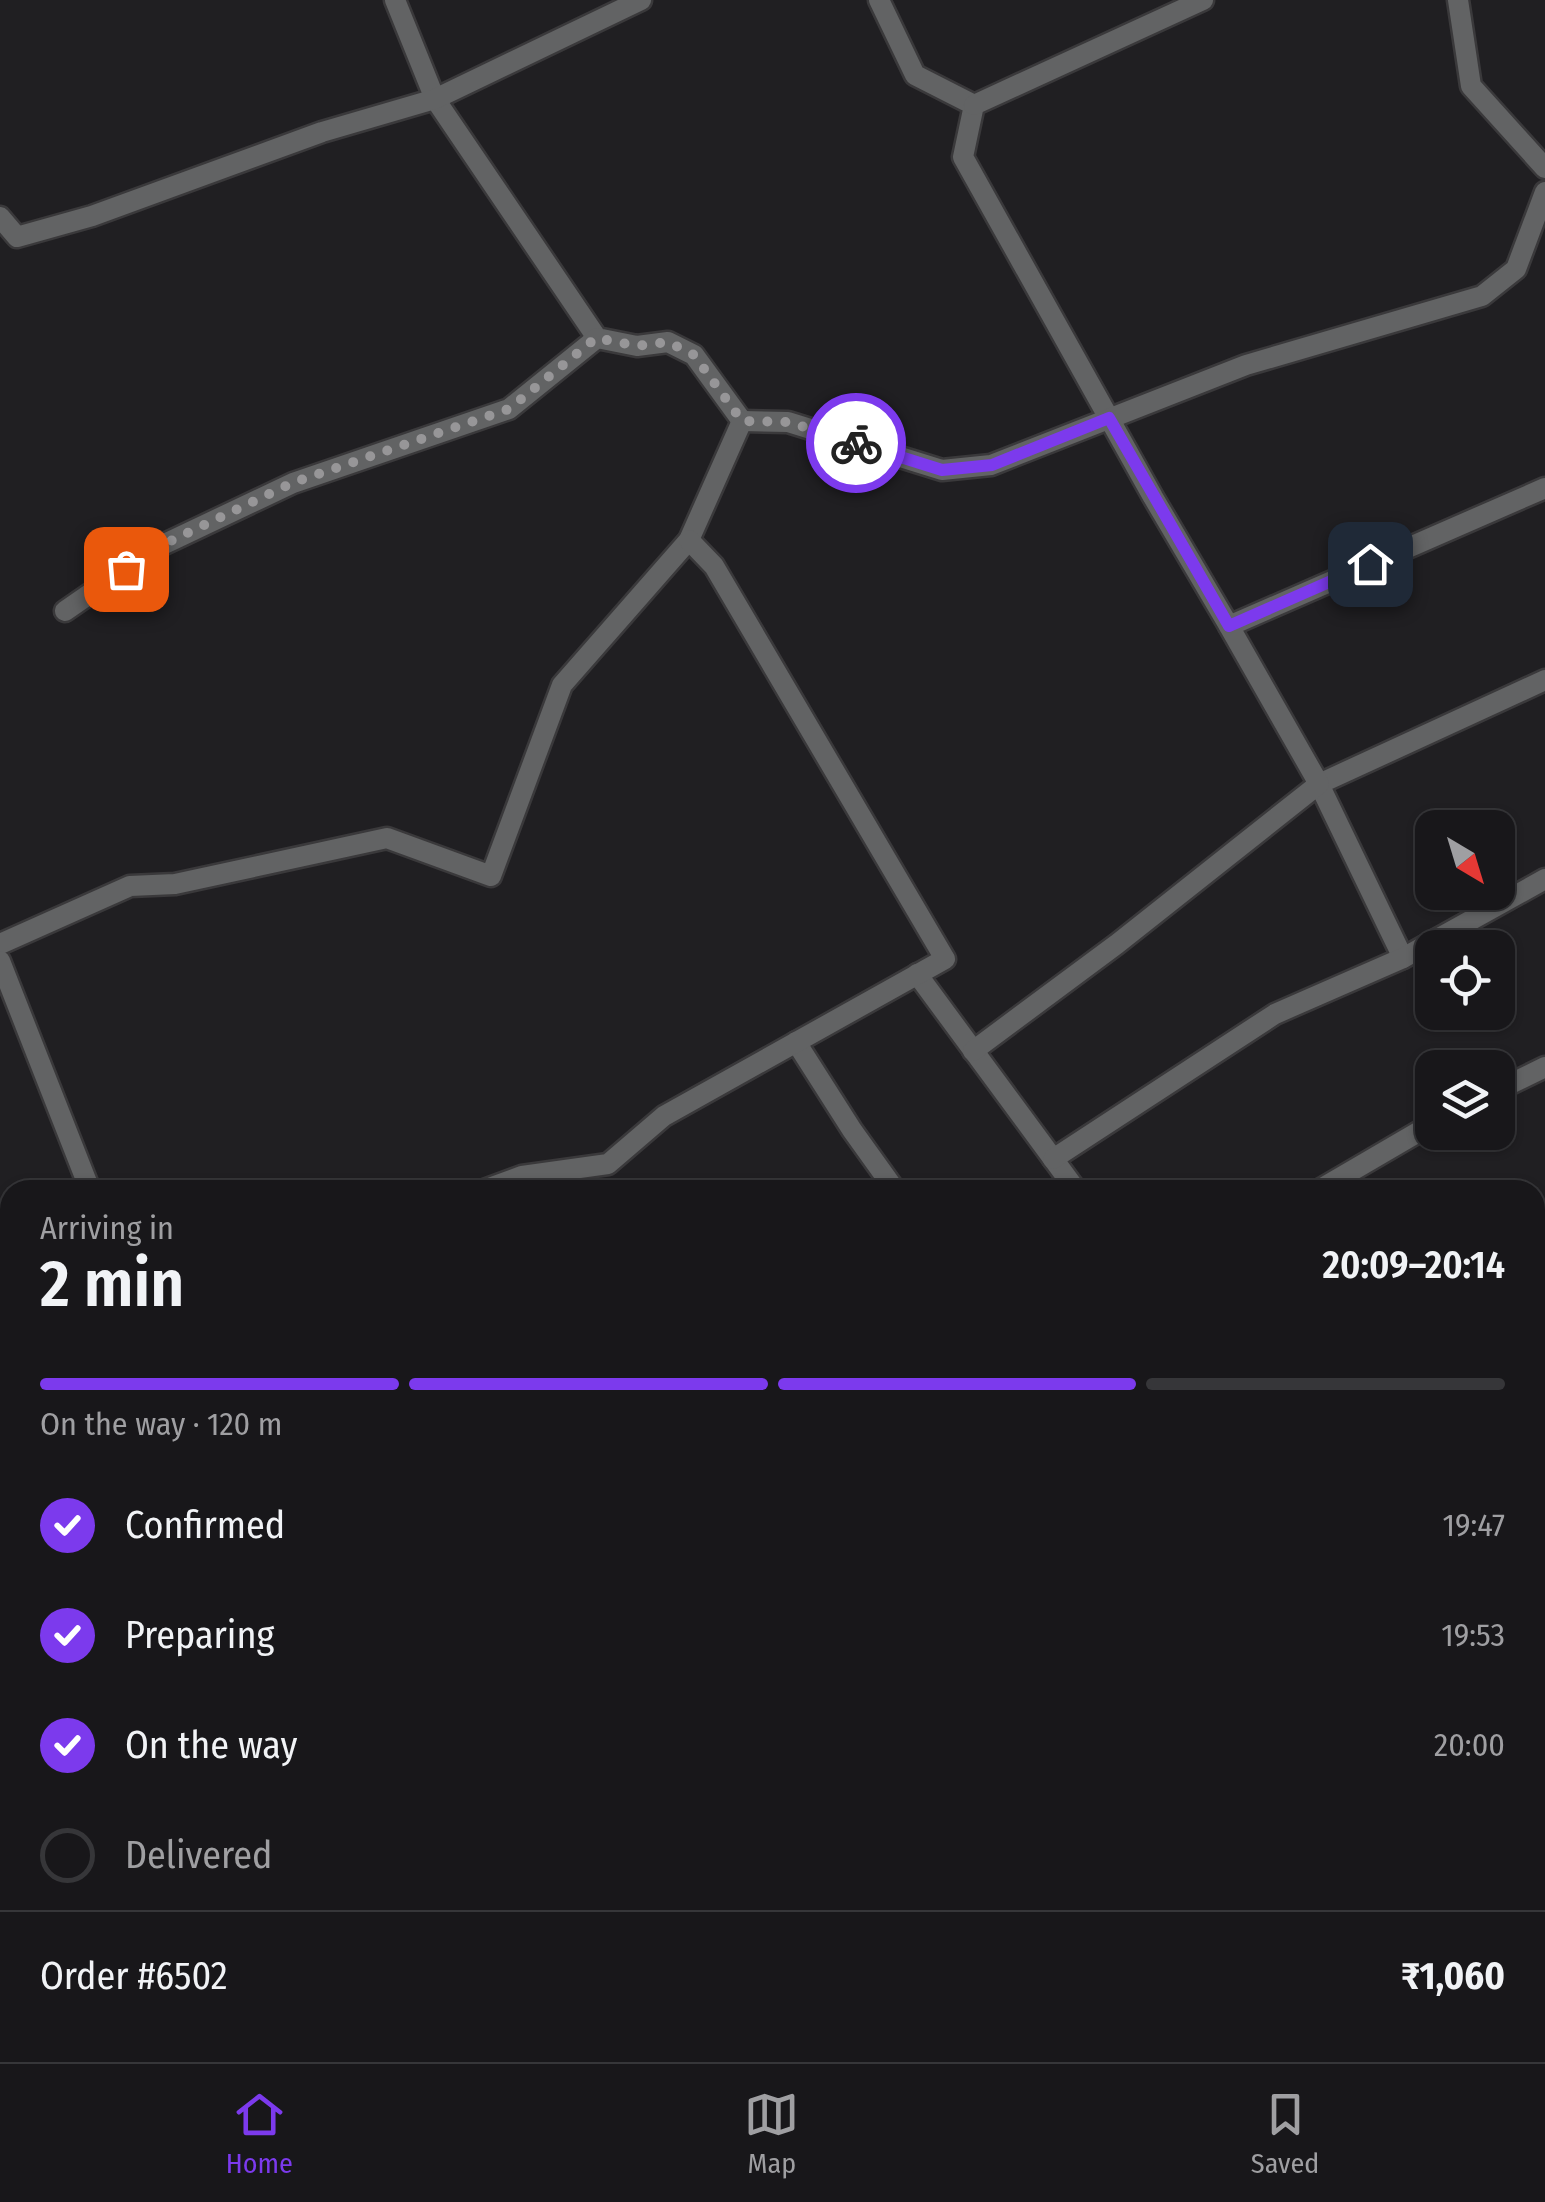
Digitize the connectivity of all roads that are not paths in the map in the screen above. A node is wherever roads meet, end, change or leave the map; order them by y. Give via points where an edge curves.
1 (394, 0) edge
2 (641, 0) edge
3 (879, 0) edge
4 (1203, 0) edge
5 (1458, 0) edge
6 (435, 99) junction
7 (974, 106) junction
8 (1545, 168) edge
9 (1545, 192) edge
10 (0, 217) edge
11 (596, 338) junction
12 (1109, 418) junction
13 (742, 421) junction
14 (1545, 488) edge
15 (690, 540) junction
16 (65, 611) dead end
17 (1229, 626) junction
18 (1545, 680) edge
19 (1319, 784) junction
20 (1545, 878) edge
21 (0, 944) edge
22 (1403, 958) junction
23 (0, 960) edge
24 (917, 974) junction
25 (796, 1042) junction
26 (973, 1050) junction
27 (1545, 1067) edge
28 (1515, 1082) edge
29 (1415, 1134) edge
30 (1053, 1159) junction
31 (86, 1180) edge
32 (511, 1180) edge
33 (889, 1180) edge
34 (1069, 1180) edge
35 (1337, 1180) edge

1 - 6 street
2 - 6 street
3 - 7 street via 915,75
4 - 7 street
5 - 8 street via 1471,86
6 - 10 street via 322,132 92,216 17,236
6 - 11 street
7 - 12 street via 963,157
9 - 12 street via 1516,270 1482,296 1246,365
11 - 13 street via 637,346 668,342 694,355
11 - 16 street via 509,409 292,483 156,548
12 - 13 street via 992,465 942,470 788,422
12 - 17 street
13 - 15 street
14 - 17 street
15 - 21 street via 562,685 492,876 387,838 175,884 130,886
15 - 24 street via 714,566 945,959
17 - 19 street
18 - 19 street
19 - 22 street
19 - 26 street
20 - 22 street
22 - 30 street via 1275,1014
23 - 31 street
24 - 25 street
24 - 26 street
25 - 32 street via 664,1116 608,1164
25 - 33 street
26 - 30 street
27 - 28 street
29 - 35 street
30 - 34 street

